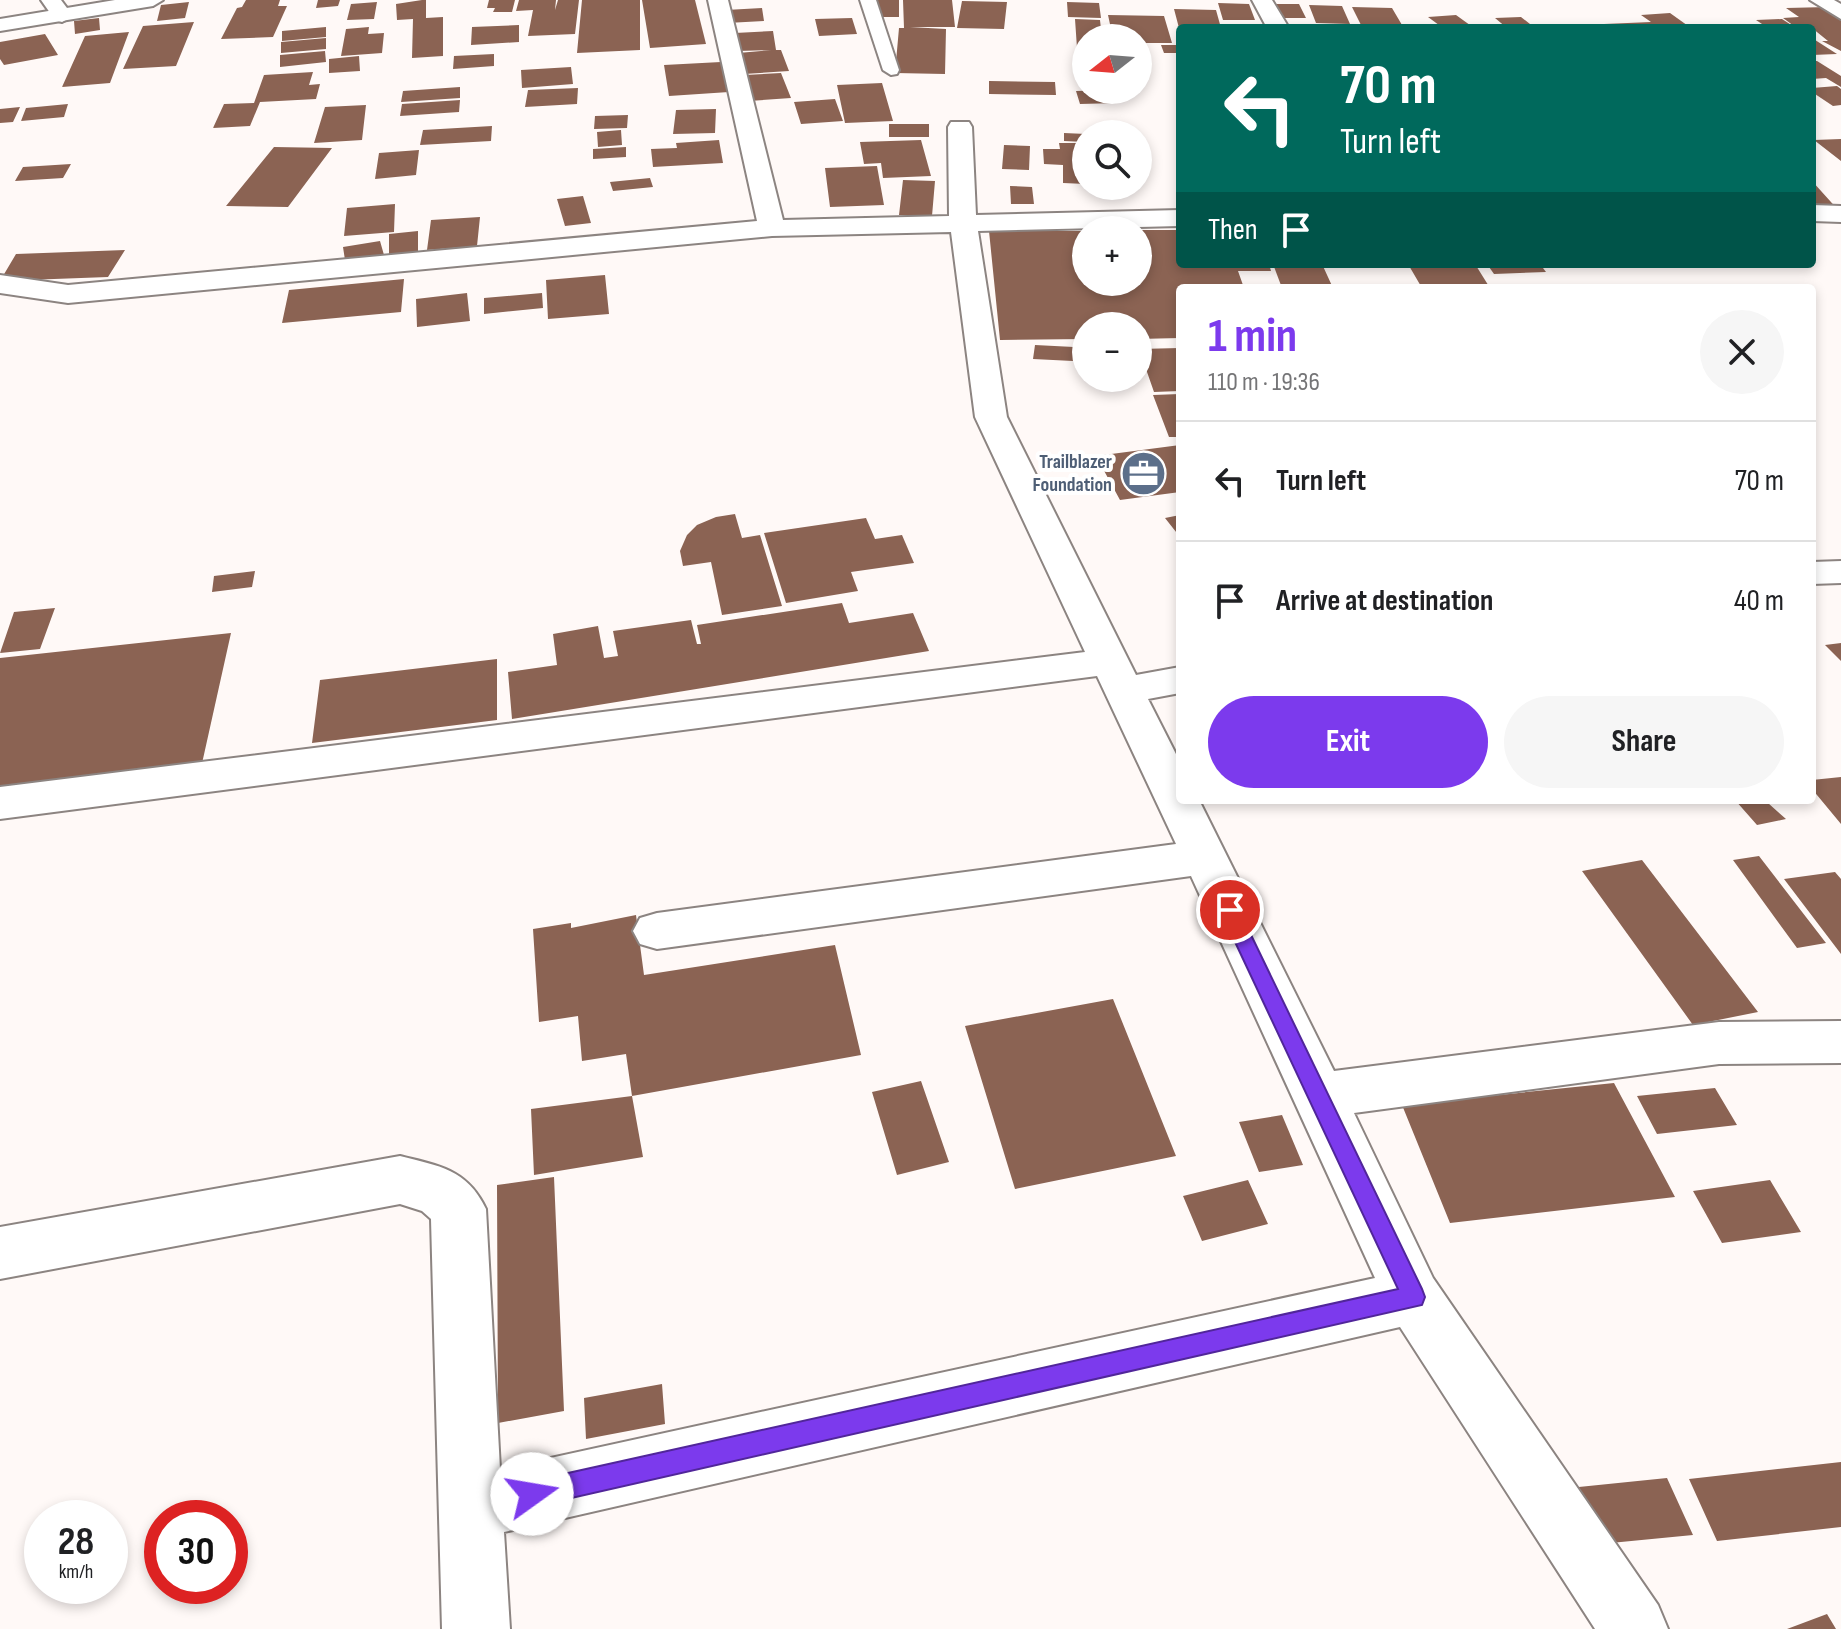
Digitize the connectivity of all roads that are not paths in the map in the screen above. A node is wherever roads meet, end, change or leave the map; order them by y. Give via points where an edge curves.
1 (153, 0) edge
2 (718, 0) edge
3 (868, 0) edge
4 (1262, 0) edge
5 (1820, 0) edge
6 (56, 7) edge
7 (1841, 13) edge
8 (1276, 24) edge
9 (0, 25) edge
10 (891, 70) dead end
11 (960, 127) dead end
12 (1816, 213) edge
13 (1841, 214) edge
14 (1176, 218) edge
15 (963, 223) junction
16 (772, 228) junction
17 (0, 284) edge
18 (1841, 572) edge
19 (1816, 573) edge
20 (1115, 676) junction
21 (1176, 680) edge
22 (1176, 800) edge
23 (0, 803) edge
24 (1178, 804) edge
25 (1204, 857) junction
26 (657, 931) dead end
27 (1841, 1042) edge
28 (1320, 1095) junction
29 (0, 1253) edge
30 (1413, 1297) junction
31 (472, 1507) junction
32 (476, 1629) edge
33 (1634, 1629) edge

1 - 6 street
2 - 16 street
3 - 10 lane
4 - 8 street
5 - 7 street
6 - 9 street
11 - 15 street
12 - 13 street
14 - 15 street
15 - 16 street
15 - 20 street via 991,417
16 - 17 street via 68,294
18 - 19 street
20 - 21 street
20 - 22 street
20 - 23 street
24 - 25 street
25 - 26 street
25 - 28 street
27 - 28 street via 1719,1043
28 - 30 street
29 - 31 street via 400,1180 439,1191 458,1209
30 - 31 street
30 - 33 street
31 - 32 street

